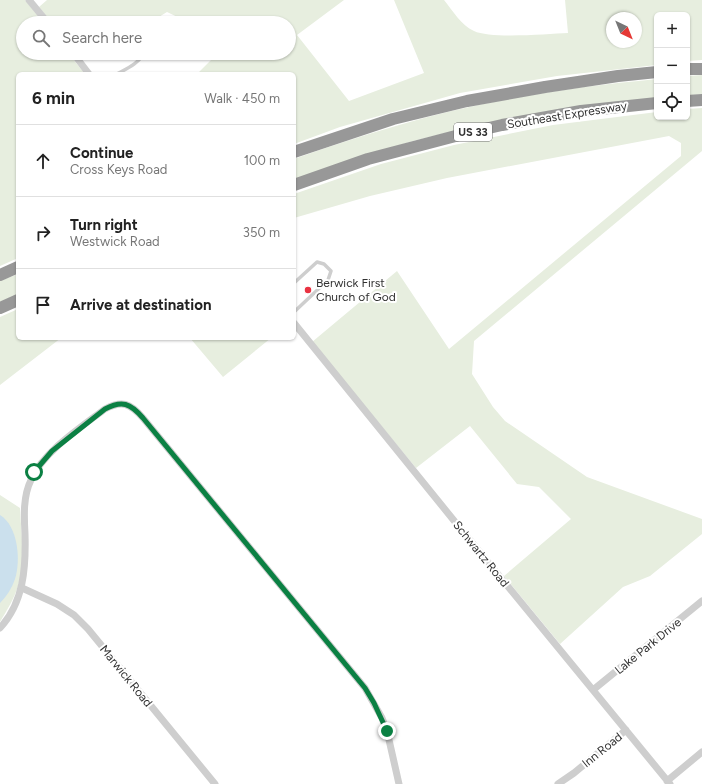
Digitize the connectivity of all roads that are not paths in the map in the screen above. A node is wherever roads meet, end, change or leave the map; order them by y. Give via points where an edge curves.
1 (29, 0) edge
2 (42, 16) edge
3 (78, 60) edge
4 (138, 60) edge
5 (690, 69) edge
6 (702, 69) edge
7 (87, 72) edge
8 (121, 72) edge
9 (654, 72) edge
10 (702, 100) edge
11 (690, 101) edge
12 (654, 103) edge
13 (296, 151) edge
14 (296, 184) edge
15 (16, 268) edge
16 (0, 275) edge
17 (296, 281) edge
18 (16, 301) edge
19 (0, 308) edge
20 (296, 310) edge
21 (296, 325) edge
22 (22, 588) junction
23 (702, 601) edge
24 (0, 628) edge
25 (594, 690) junction
26 (626, 730) junction
27 (702, 752) edge
28 (669, 782) edge
29 (214, 784) edge
30 (399, 784) edge
31 (558, 784) edge

1 - 2 street
3 - 7 street
4 - 8 lane
5 - 6 highway
9 - 13 highway via 466,101 393,120
10 - 11 highway
12 - 14 highway, Southeast Expressway / US 33 via 581,111 502,125 368,159
15 - 16 highway
17 - 20 lane via 317,262 324,264 331,271 328,280
18 - 19 highway
21 - 25 street, Schwartz Road
22 - 24 street
22 - 29 street, Marwick Road via 58,604 88,629
22 - 30 street via 24,517 26,498 34,472 52,451 105,409 121,403 129,405 143,418 365,688 387,731
23 - 25 street, Lake Park Drive
25 - 26 street, Schwartz Road
26 - 28 street, Schwartz Road
26 - 31 street, Inn Road
27 - 28 street

